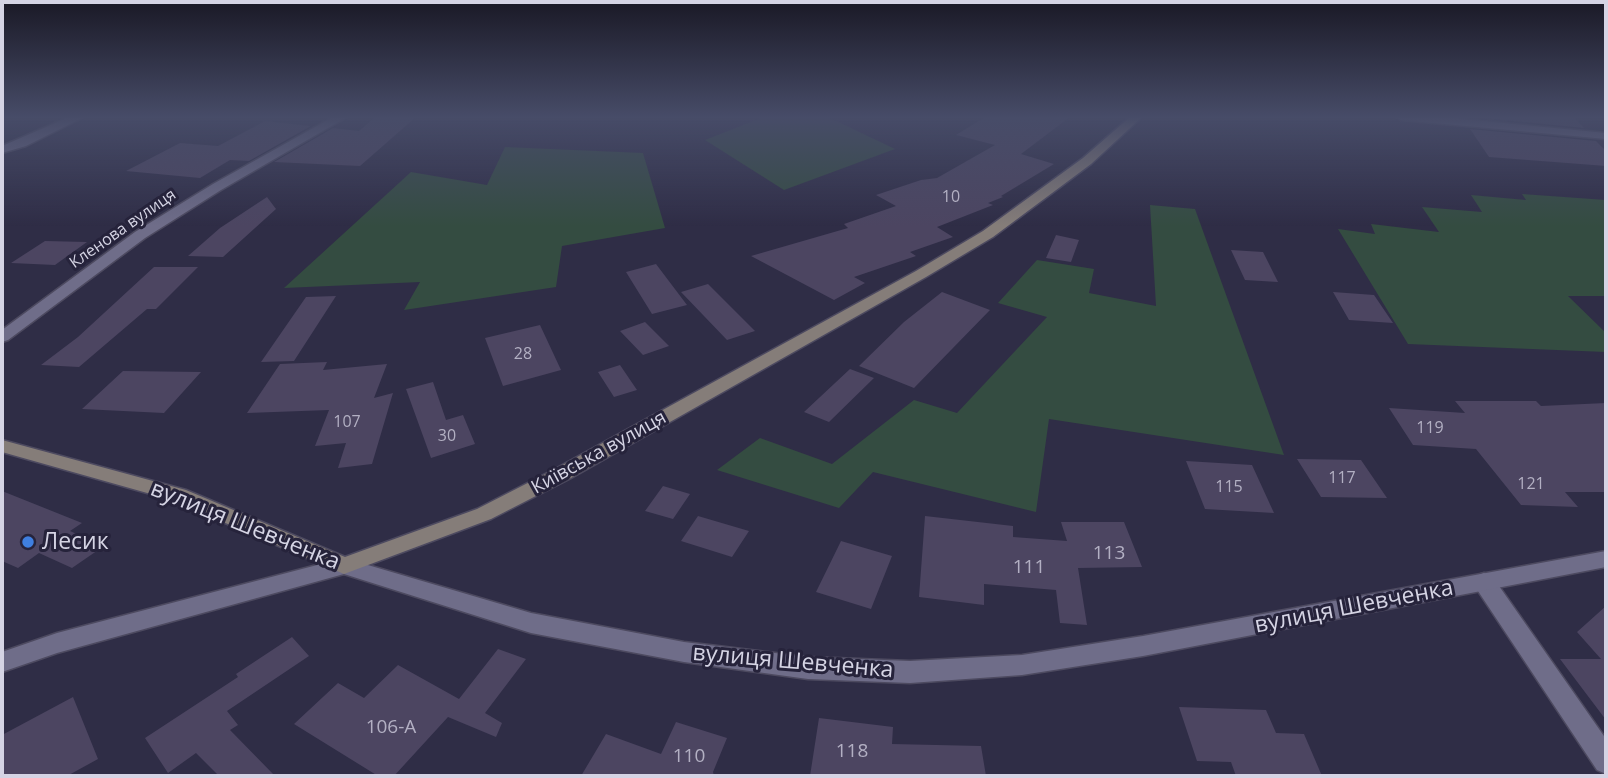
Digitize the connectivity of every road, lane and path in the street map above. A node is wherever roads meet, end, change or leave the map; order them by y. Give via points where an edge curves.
1 (277, 153) edge
2 (1096, 153) edge
3 (2, 337) edge
4 (2, 446) edge
5 (1606, 559) edge
6 (344, 566) junction
7 (1484, 582) junction
8 (2, 662) edge
9 (1606, 761) edge

1 - 3 street, Кленова вулиця via 140,235
2 - 6 main road, Київська вулиця via 988,234 564,473 484,514
4 - 6 main road, вулиця Шевченка via 179,495
5 - 7 street, вулиця Шевченка
6 - 7 street, вулиця Шевченка via 531,623 720,656 808,667 910,672 1021,665 1143,646
6 - 8 street, Київська вулиця
7 - 9 street

